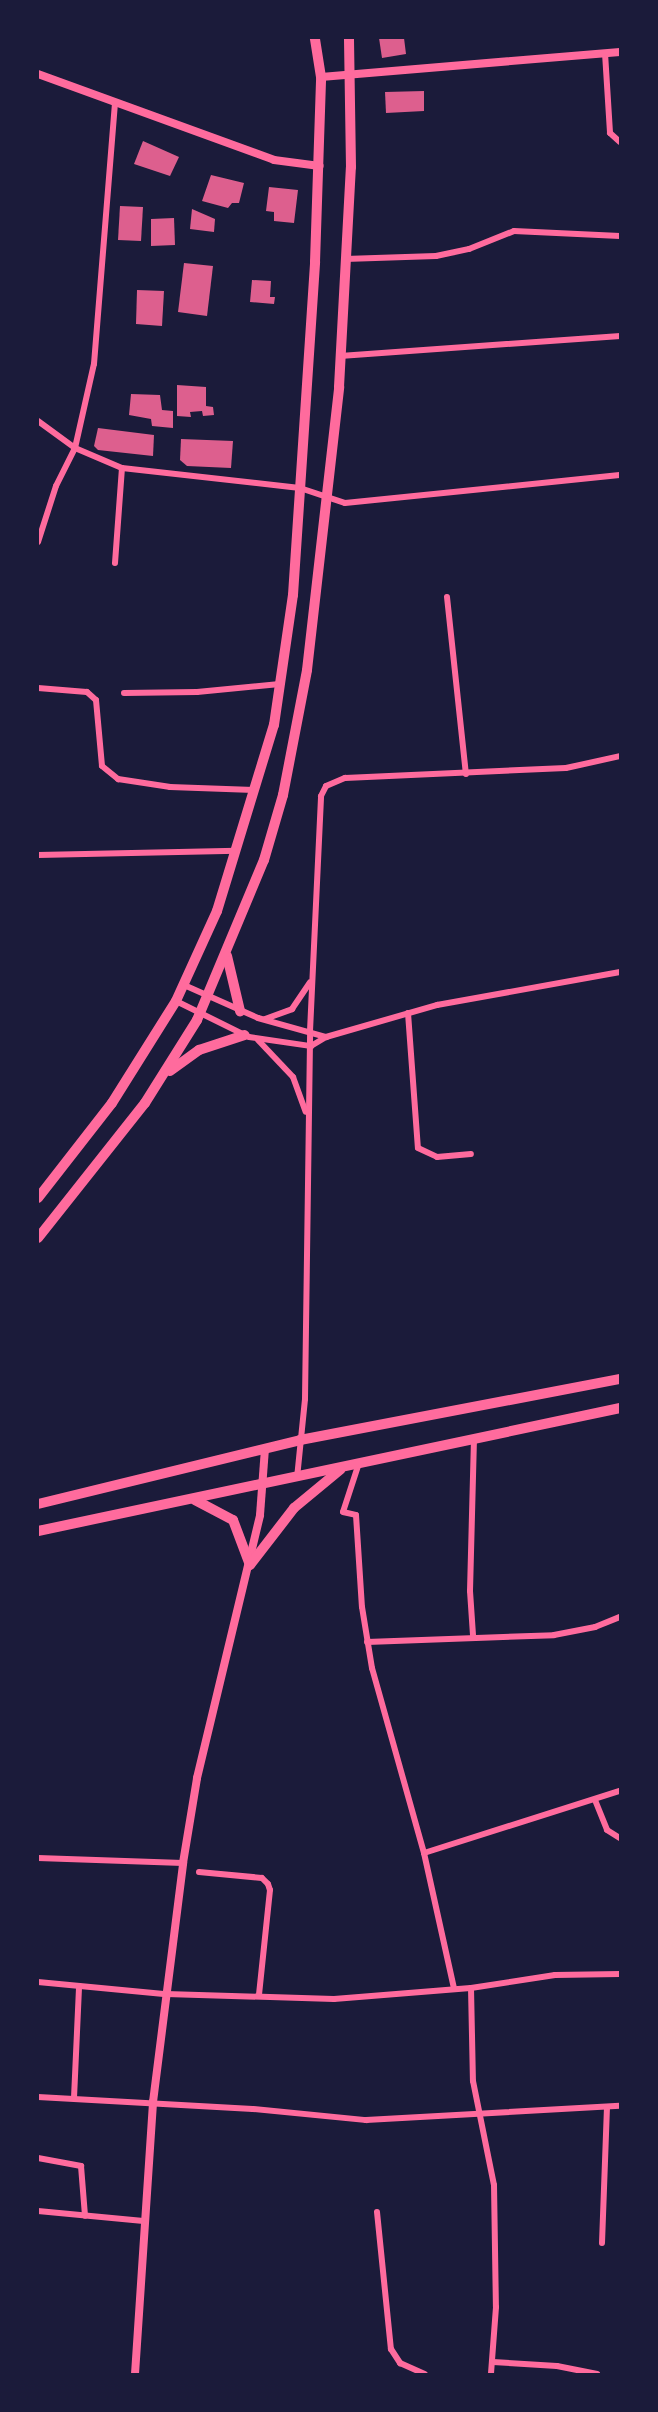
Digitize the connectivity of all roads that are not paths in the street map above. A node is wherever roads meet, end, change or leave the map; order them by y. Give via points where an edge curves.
1 (315, 38) edge
2 (349, 38) edge
3 (621, 52) edge
4 (605, 53) junction
5 (351, 72) junction
6 (38, 74) edge
7 (321, 77) junction
8 (115, 102) junction
9 (621, 142) edge
10 (320, 166) junction
11 (621, 236) edge
12 (345, 259) junction
13 (621, 336) edge
14 (340, 356) junction
15 (38, 421) edge
16 (75, 448) junction
17 (123, 468) junction
18 (621, 475) edge
19 (300, 488) junction
20 (327, 499) junction
21 (38, 542) edge
22 (115, 563) dead end
23 (447, 597) dead end
24 (280, 684) junction
25 (38, 688) edge
26 (124, 693) dead end
27 (621, 756) edge
28 (466, 774) junction
29 (255, 790) junction
30 (237, 851) junction
31 (38, 855) edge
32 (227, 956) junction
33 (621, 972) edge
34 (312, 980) junction
35 (184, 985) junction
36 (208, 998) junction
37 (176, 1001) junction
38 (240, 1011) junction
39 (408, 1013) junction
40 (200, 1015) junction
41 (264, 1019) junction
42 (310, 1031) junction
43 (245, 1035) junction
44 (326, 1037) junction
45 (257, 1040) junction
46 (311, 1046) junction
47 (162, 1077) junction
48 (309, 1126) junction
49 (471, 1154) dead end
50 (38, 1197) edge
51 (38, 1238) edge
52 (621, 1379) edge
53 (621, 1408) edge
54 (300, 1440) junction
55 (474, 1440) junction
56 (265, 1449) junction
57 (358, 1466) junction
58 (343, 1468) junction
59 (297, 1478) junction
60 (263, 1486) junction
61 (195, 1500) junction
62 (38, 1504) edge
63 (38, 1531) edge
64 (250, 1565) junction
65 (621, 1617) edge
66 (473, 1635) junction
67 (367, 1642) junction
68 (621, 1791) edge
69 (595, 1800) junction
70 (621, 1838) edge
71 (423, 1853) junction
72 (38, 1858) edge
73 (183, 1863) junction
74 (199, 1872) dead end
75 (621, 1974) edge
76 (38, 1982) edge
77 (79, 1986) junction
78 (454, 1988) junction
79 (471, 1988) junction
80 (166, 1994) junction
81 (259, 1995) junction
82 (38, 2097) edge
83 (74, 2098) junction
84 (153, 2102) junction
85 (621, 2106) edge
86 (607, 2107) junction
87 (479, 2116) junction
88 (38, 2158) edge
89 (38, 2211) edge
90 (377, 2212) dead end
91 (85, 2216) junction
92 (144, 2221) junction
93 (602, 2243) dead end
94 (493, 2362) junction
95 (135, 2374) edge
96 (425, 2374) edge
97 (491, 2374) edge
98 (597, 2374) edge

1 - 7 main road
2 - 5 main road
3 - 4 street
4 - 5 street
4 - 9 street via 610,133
5 - 7 street
5 - 12 main road
6 - 8 street
7 - 10 main road
8 - 10 street via 274,160
8 - 16 street via 94,364
10 - 19 main road
11 - 12 street via 514,231 470,249 436,256
12 - 14 main road
13 - 14 street
14 - 20 main road
15 - 16 street
16 - 17 street
16 - 21 street via 56,486
17 - 19 street
17 - 22 street
18 - 20 street via 345,503
19 - 20 street
19 - 24 main road via 293,594
20 - 32 main road via 307,670 288,774 264,860
23 - 28 street
24 - 26 street via 197,692
24 - 29 main road via 274,725
25 - 29 street via 87,692 96,700 102,766 118,779 170,787
27 - 28 street via 566,768
28 - 34 street via 345,778 326,786 321,796
29 - 30 main road
30 - 31 street
30 - 35 main road
32 - 36 main road
32 - 38 main road
33 - 39 street via 507,989
34 - 41 street via 292,1009
34 - 42 street
35 - 36 street
35 - 37 main road
36 - 38 street
36 - 40 main road
37 - 40 street
37 - 50 main road via 112,1102
38 - 41 street
39 - 44 street
39 - 49 street via 418,1148 437,1157
40 - 43 street
40 - 47 main road
41 - 42 street
42 - 44 street
42 - 46 street
43 - 45 street
43 - 47 main road via 199,1050
44 - 46 street
45 - 46 street
45 - 48 street via 293,1077
46 - 48 street
47 - 51 main road
48 - 54 street via 305,1399
52 - 54 main road
53 - 55 main road
54 - 56 main road
54 - 59 street
55 - 57 main road
55 - 66 street via 470,1591
56 - 60 street
56 - 62 main road
57 - 58 main road
57 - 67 street via 344,1512 356,1515
58 - 59 main road
58 - 64 main road via 294,1508
59 - 60 main road
60 - 61 main road
60 - 64 street
61 - 63 main road
61 - 64 main road via 233,1520
64 - 73 street via 220,1674
65 - 66 street via 554,1635
66 - 67 street
67 - 71 street via 381,1709
68 - 69 street
69 - 70 street via 607,1830
69 - 71 street
71 - 78 street
72 - 73 street
73 - 80 street
74 - 81 street via 262,1878 268,1884
75 - 79 street via 544,1976
76 - 77 street
77 - 80 street
77 - 83 street
78 - 79 street
78 - 81 street via 376,1998
79 - 87 street via 471,2051
80 - 81 street
80 - 84 street
82 - 83 street
83 - 84 street
84 - 87 street via 366,2120
84 - 92 street
85 - 86 street
86 - 87 street
86 - 93 street
87 - 94 street via 494,2185
88 - 91 street via 81,2166
89 - 91 street
90 - 96 street via 391,2349 400,2363
91 - 92 street
92 - 95 street
94 - 97 street
94 - 98 street via 557,2366

